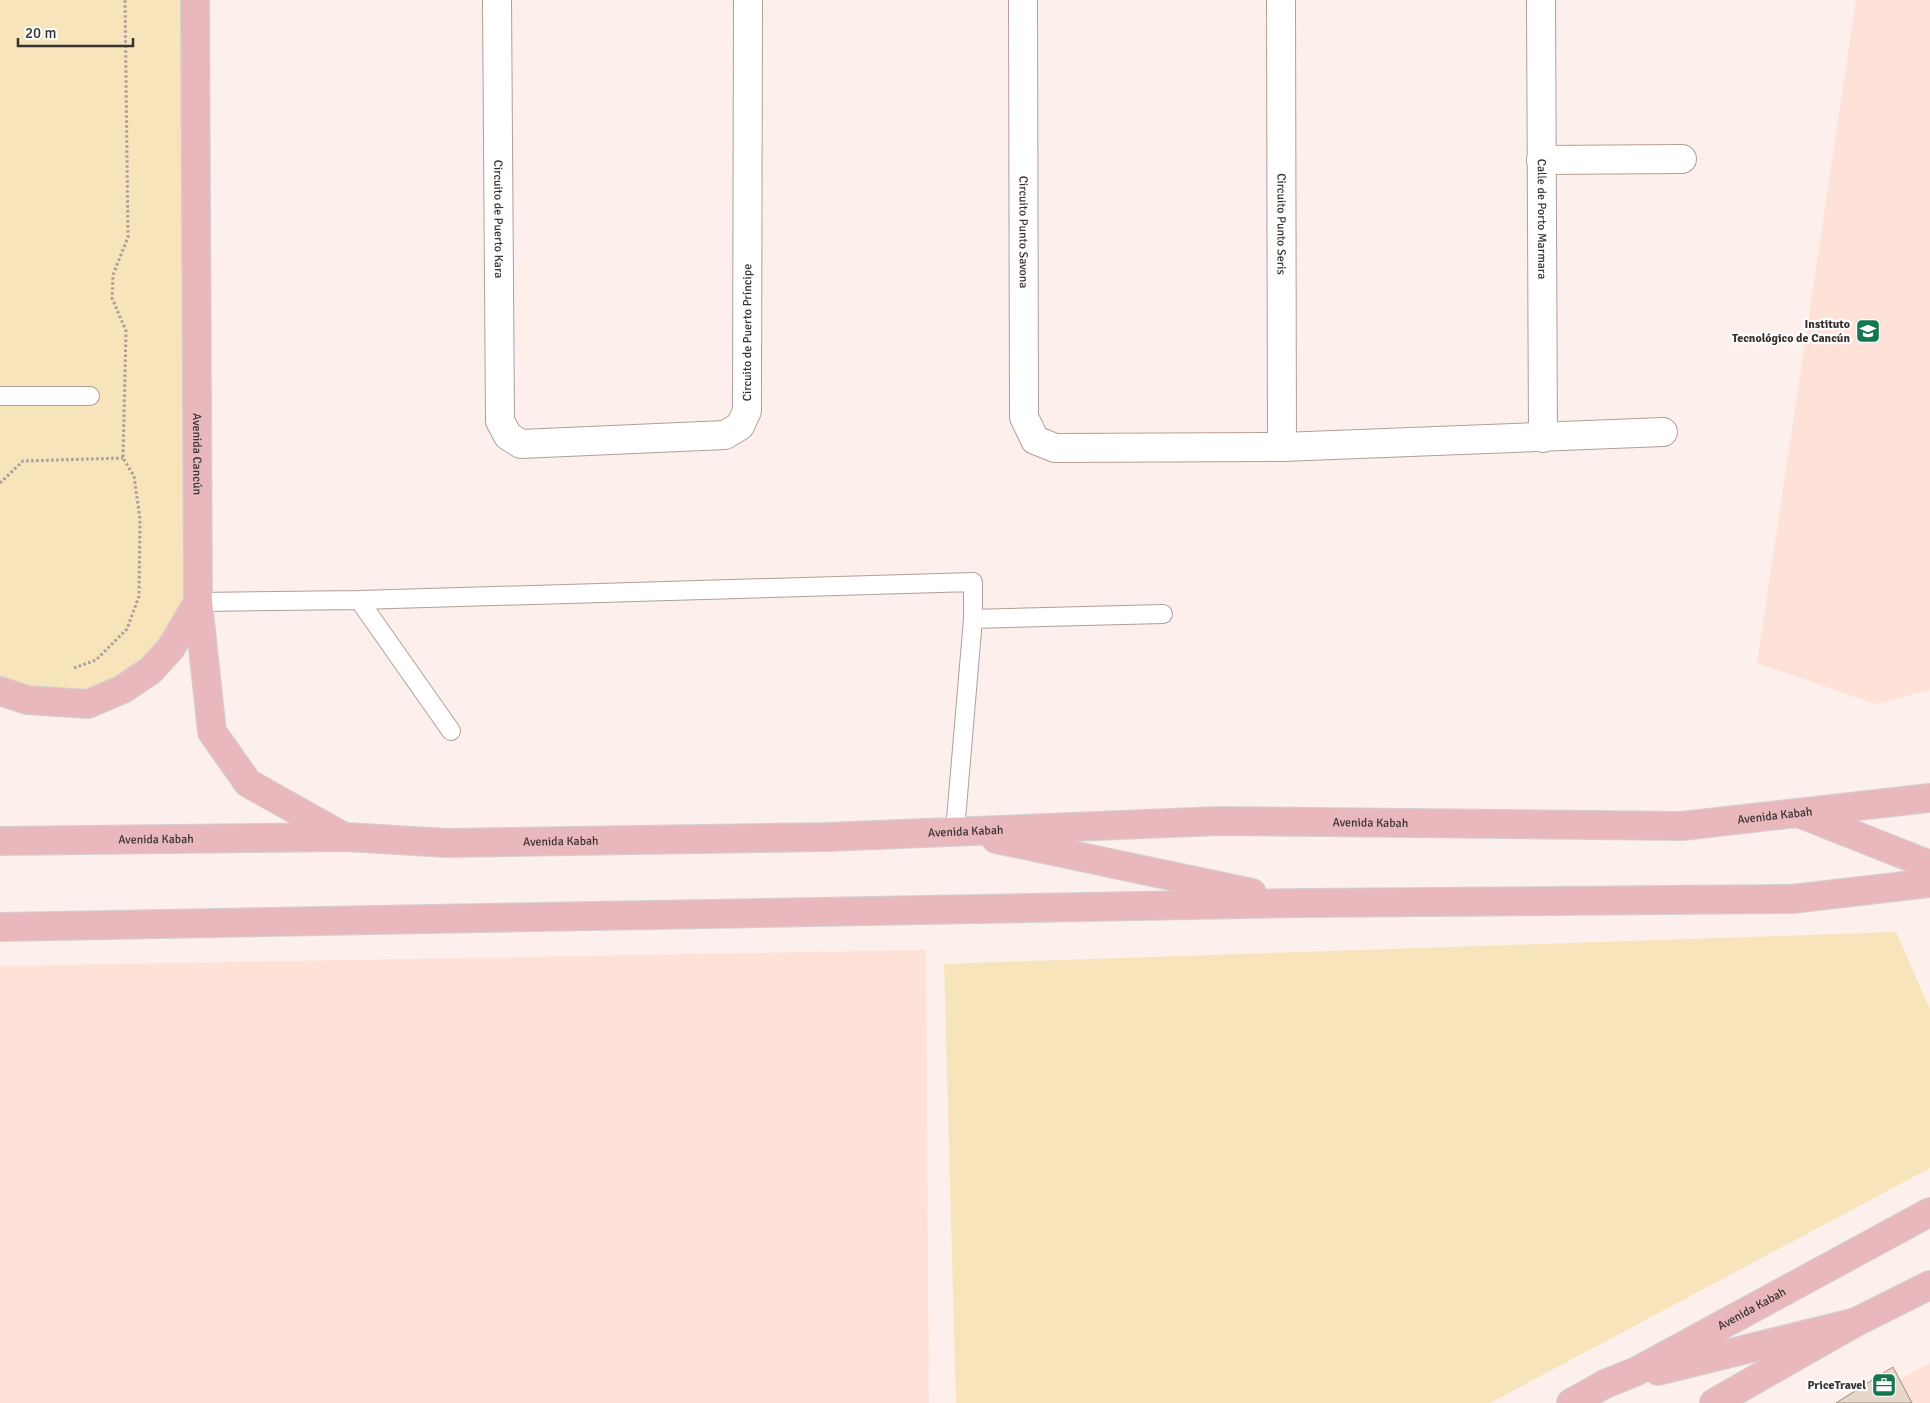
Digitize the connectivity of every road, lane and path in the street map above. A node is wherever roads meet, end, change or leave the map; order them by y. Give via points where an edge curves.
1 (124, 0) edge
2 (195, 0) edge
3 (497, 0) edge
4 (748, 0) edge
5 (1023, 0) edge
6 (1281, 0) edge
7 (1541, 0) edge
8 (1682, 159) dead end
9 (1540, 160) junction
10 (0, 396) edge
11 (90, 396) dead end
12 (1663, 432) dead end
13 (508, 436) joint
14 (1543, 438) junction
15 (1282, 447) junction
16 (124, 458) junction
17 (0, 483) edge
18 (358, 600) junction
19 (198, 602) junction
20 (1163, 614) dead end
21 (973, 619) junction
22 (70, 669) dead end
23 (0, 691) edge
24 (451, 731) dead end
25 (1930, 798) edge
26 (1799, 813) junction
27 (955, 831) junction
28 (346, 837) junction
29 (0, 841) edge
30 (1930, 865) edge
31 (1930, 883) edge
32 (1300, 903) junction
33 (0, 927) edge
34 (1930, 1212) edge
35 (1930, 1284) edge
36 (1856, 1322) junction
37 (1605, 1384) junction
38 (1571, 1403) edge
39 (1714, 1403) edge

1 - 16 path via 128,237 113,275 112,298 126,331
2 - 19 main road, Avenida Cancún
3 - 13 street, Circuito de Puerto Kara via 500,421
4 - 13 street, Circuito de Puerto Príncipe via 747,411 740,426 725,435 531,444 522,444
5 - 15 street, Circuito Punto Savona via 1024,417 1035,440 1055,448
6 - 15 street, Circuito Punto Seris
7 - 9 street, Calle de Porto Marmara
8 - 9 street
9 - 14 street, Calle de Porto Marmara
10 - 11 lane
12 - 14 street
14 - 15 street
16 - 17 path via 23,461
16 - 22 path via 134,476 140,519 139,596 128,629 96,660
18 - 19 lane
18 - 21 lane via 973,582
18 - 24 lane
19 - 23 main road via 171,648 151,670 123,689 88,704 27,700
19 - 28 main road, Avenida Cancún via 212,732 248,783
20 - 21 lane
21 - 27 lane
25 - 26 main road, Avenida Kabah
26 - 27 main road, Avenida Kabah via 1682,826 1219,821
26 - 30 main road
27 - 28 main road, Avenida Kabah via 826,837 447,843
27 - 32 main road
28 - 29 main road, Avenida Kabah
31 - 32 main road via 1792,899
32 - 33 main road
34 - 37 main road, Avenida Kabah via 1637,1372
35 - 36 main road
36 - 37 main road
36 - 39 main road
37 - 38 main road, Avenida Kabah

